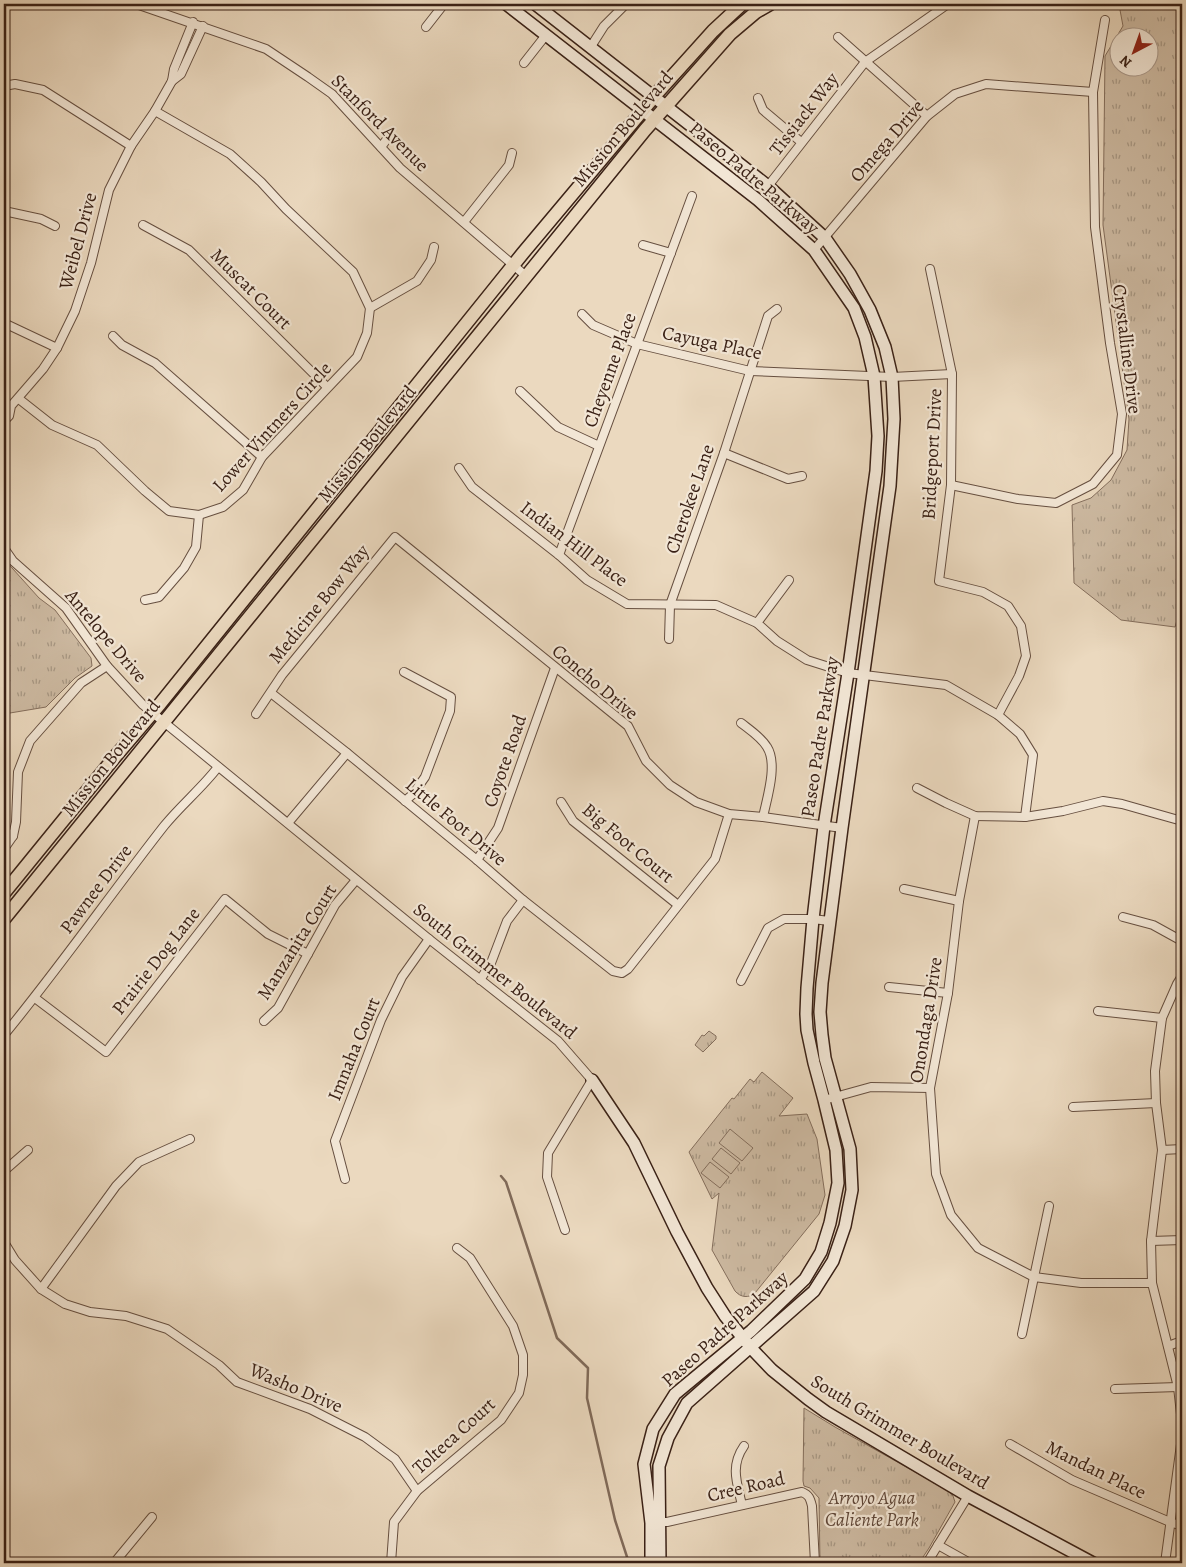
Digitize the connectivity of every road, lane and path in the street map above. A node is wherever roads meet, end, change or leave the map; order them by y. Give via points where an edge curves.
1 (136, 4) edge
2 (444, 4) edge
3 (506, 4) edge
4 (535, 4) edge
5 (626, 4) edge
6 (742, 4) edge
7 (770, 4) edge
8 (948, 4) edge
9 (1105, 20) dead end
10 (194, 22) junction
11 (203, 26) junction
12 (426, 27) dead end
13 (546, 35) junction
14 (838, 37) dead end
15 (590, 48) junction
16 (865, 62) junction
17 (524, 63) dead end
18 (172, 81) junction
19 (4, 86) edge
20 (1093, 92) junction
21 (653, 98) junction
22 (758, 98) dead end
23 (666, 106) junction
24 (643, 110) junction
25 (155, 111) junction
26 (927, 116) junction
27 (655, 119) junction
28 (390, 135) dead end
29 (801, 142) junction
30 (131, 146) junction
31 (381, 147) junction
32 (512, 153) dead end
33 (768, 186) junction
34 (692, 196) dead end
35 (4, 211) edge
36 (464, 222) junction
37 (143, 225) dead end
38 (55, 226) dead end
39 (825, 238) junction
40 (643, 245) dead end
41 (434, 248) dead end
42 (814, 250) junction
43 (671, 253) junction
44 (514, 265) junction
45 (930, 269) dead end
46 (526, 276) junction
47 (370, 308) junction
48 (778, 309) dead end
49 (582, 314) dead end
50 (4, 323) edge
51 (113, 336) dead end
52 (637, 344) junction
53 (57, 348) junction
54 (750, 371) junction
55 (952, 374) junction
56 (874, 376) junction
57 (892, 377) junction
58 (327, 387) junction
59 (520, 391) dead end
60 (18, 399) junction
61 (8, 407) edge
62 (4, 421) edge
63 (599, 446) junction
64 (724, 454) junction
65 (262, 456) junction
66 (459, 468) dead end
67 (802, 476) dead end
68 (951, 485) junction
69 (199, 515) junction
70 (395, 538) joint
71 (4, 548) edge
72 (559, 555) junction
73 (789, 580) dead end
74 (145, 600) dead end
75 (670, 605) junction
76 (757, 623) junction
77 (669, 638) dead end
78 (107, 666) junction
79 (554, 668) junction
80 (404, 672) dead end
81 (848, 673) junction
82 (864, 676) junction
83 (270, 692) junction
84 (154, 712) junction
85 (256, 714) dead end
86 (998, 715) junction
87 (165, 722) junction
88 (741, 723) dead end
89 (347, 752) junction
90 (218, 767) junction
91 (917, 788) dead end
92 (405, 801) junction
93 (561, 802) dead end
94 (729, 814) junction
95 (975, 816) junction
96 (763, 817) junction
97 (1024, 817) junction
98 (1182, 821) edge
99 (288, 823) junction
100 (824, 826) junction
101 (842, 828) junction
102 (4, 832) edge
103 (13, 836) junction
104 (4, 850) edge
105 (477, 860) junction
106 (356, 880) junction
107 (904, 889) dead end
108 (4, 893) edge
109 (523, 900) junction
110 (959, 901) junction
111 (678, 905) junction
112 (1123, 917) dead end
113 (4, 919) edge
114 (813, 919) junction
115 (829, 921) junction
116 (429, 940) junction
117 (1182, 940) edge
118 (308, 954) junction
119 (1182, 976) edge
120 (480, 980) junction
121 (740, 981) dead end
122 (890, 987) dead end
123 (948, 993) junction
124 (35, 998) junction
125 (1098, 1011) dead end
126 (1162, 1018) junction
127 (264, 1021) dead end
128 (4, 1035) edge
129 (592, 1080) junction
130 (930, 1088) junction
131 (837, 1097) junction
132 (824, 1100) junction
133 (1156, 1103) junction
134 (1073, 1107) dead end
135 (190, 1139) dead end
136 (1182, 1149) edge
137 (28, 1150) dead end
138 (1162, 1150) junction
139 (4, 1171) edge
140 (344, 1179) dead end
141 (1049, 1206) dead end
142 (565, 1230) dead end
143 (1182, 1240) edge
144 (1151, 1241) junction
145 (4, 1242) edge
146 (457, 1248) dead end
147 (1034, 1277) junction
148 (1152, 1283) junction
149 (41, 1289) junction
150 (1022, 1334) dead end
151 (742, 1338) junction
152 (1182, 1341) edge
153 (1168, 1346) junction
154 (751, 1348) junction
155 (1178, 1387) junction
156 (1115, 1389) dead end
157 (1182, 1423) edge
158 (1182, 1437) edge
159 (1010, 1444) dead end
160 (744, 1446) dead end
161 (417, 1491) junction
162 (968, 1496) junction
163 (742, 1505) junction
164 (152, 1517) dead end
165 (655, 1522) junction
166 (1170, 1522) junction
167 (1182, 1526) edge
168 (938, 1545) junction
169 (114, 1563) edge
170 (391, 1563) edge
171 (651, 1563) edge
172 (660, 1563) edge
173 (814, 1563) edge
174 (927, 1563) edge
175 (970, 1563) edge
176 (1092, 1563) edge
177 (1165, 1563) edge

1 - 10 street, Stanford Avenue
2 - 12 street
3 - 13 main road, Paseo Padre Parkway
4 - 15 main road, Paseo Padre Parkway
5 - 15 street via 604,26
6 - 21 main road, Mission Boulevard
7 - 23 main road, Mission Boulevard via 730,34
8 - 16 street, Tissiack Way
9 - 20 street, Crystalline Drive
10 - 11 street, Stanford Avenue
10 - 18 street, Weibel Drive
11 - 18 street, Weibel Drive via 181,74
11 - 31 street, Stanford Avenue via 266,49 308,76 332,94
13 - 17 street
13 - 24 main road, Paseo Padre Parkway
14 - 16 street
15 - 21 main road, Paseo Padre Parkway
16 - 26 street
16 - 29 street, Tissiack Way
18 - 25 street, Weibel Drive
19 - 30 street via 15,84 43,90
20 - 26 street, Omega Drive via 986,84 955,94
20 - 68 street, Crystalline Drive via 1095,227 1122,414 1117,455 1093,484 1056,503
21 - 23 main road, Paseo Padre Parkway
21 - 24 main road, Mission Boulevard
22 - 29 street via 764,110
23 - 27 main road, Mission Boulevard
23 - 33 main road, Paseo Padre Parkway
24 - 27 main road, Paseo Padre Parkway
24 - 44 main road, Mission Boulevard
25 - 30 street, Weibel Drive
25 - 47 street via 230,154 261,182 353,272
26 - 39 street, Omega Drive
27 - 42 main road, Paseo Padre Parkway via 758,200
27 - 46 main road, Mission Boulevard
28 - 31 street
29 - 33 street, Tissiack Way
30 - 53 street, Weibel Drive via 109,190 91,264 75,311
31 - 36 street, Stanford Avenue via 400,168
32 - 36 street via 509,165
33 - 39 main road, Paseo Padre Parkway
34 - 43 street, Cheyenne Place
35 - 38 street via 41,219
36 - 44 street, Stanford Avenue
37 - 58 street, Muscat Court via 189,250
39 - 42 street, Omega Drive
39 - 57 main road, Paseo Padre Parkway via 870,310
40 - 43 street
41 - 47 street via 417,281
42 - 56 main road, Paseo Padre Parkway via 854,308
43 - 52 street, Cheyenne Place
44 - 46 street, Stanford Avenue
44 - 84 main road, Mission Boulevard
45 - 55 street, Bridgeport Drive
46 - 87 main road, Mission Boulevard
47 - 58 street, Lower Vintners Circle via 367,333 357,357
48 - 54 street, Cherokee Lane via 768,316
49 - 52 street, Cayuga Place via 593,326
50 - 53 street
51 - 65 street via 122,345 155,363
52 - 54 street, Cayuga Place
52 - 63 street, Cheyenne Place
53 - 60 street, Weibel Drive
54 - 56 street, Cayuga Place
54 - 64 street, Cherokee Lane
55 - 57 street, Cayuga Place
55 - 68 street, Bridgeport Drive
56 - 57 street, Cayuga Place
56 - 81 main road, Paseo Padre Parkway via 878,436 876,471
57 - 82 main road, Paseo Padre Parkway via 894,419 890,486
58 - 65 street, Lower Vintners Circle
59 - 63 street via 558,427
60 - 61 street, Weibel Drive
60 - 69 street, Lower Vintners Circle via 52,425 97,445 169,511
61 - 62 street, Weibel Drive via 9,416
63 - 72 street, Cheyenne Place
64 - 67 street via 788,479
64 - 75 street, Cherokee Lane
65 - 69 street, Lower Vintners Circle via 244,490 223,507
66 - 72 street, Indian Hill Place via 472,487
68 - 86 street, Bridgeport Drive via 938,581 983,592 1008,606 1021,626 1026,656
69 - 74 street via 196,547 184,568 159,597
70 - 79 street, Concho Drive
70 - 83 street, Medicine Bow Way
71 - 78 street, Antelope Drive via 13,561 66,608
72 - 75 street, Indian Hill Place via 587,580 627,604
73 - 76 street
75 - 76 street, Indian Hill Place via 716,605
75 - 77 street, Cherokee Lane
76 - 81 street, Indian Hill Place via 777,641 807,660
78 - 84 street, Antelope Drive
78 - 103 street via 81,683 30,741 18,772
79 - 94 street, Concho Drive via 628,726 646,761 670,785 696,802
79 - 105 street, Coyote Road via 498,828
80 - 92 street via 451,697 450,711 425,777
81 - 82 street, Indian Hill Place
81 - 100 main road, Paseo Padre Parkway
82 - 86 street, Indian Hill Place via 946,685
82 - 101 main road, Paseo Padre Parkway
83 - 85 street, Medicine Bow Way
83 - 89 street, Little Foot Drive
84 - 87 street, Antelope Drive
84 - 108 main road, Mission Boulevard
86 - 97 street, Indian Hill Place via 1020,734 1033,755
87 - 90 street, South Grimmer Boulevard
87 - 113 main road, Mission Boulevard
88 - 96 street via 768,748 772,760
89 - 92 street, Little Foot Drive
89 - 99 street
90 - 99 street, South Grimmer Boulevard
90 - 124 street, Pawnee Drive via 166,824
91 - 95 street
92 - 105 street, Little Foot Drive
93 - 111 street, Big Foot Court via 573,821
94 - 96 street, Concho Drive
94 - 111 street via 715,859
95 - 97 street
95 - 110 street, Onondaga Drive
96 - 100 street, Concho Drive
97 - 98 street via 1103,801
99 - 106 street, South Grimmer Boulevard
100 - 101 street, Concho Drive
100 - 114 main road, Paseo Padre Parkway
101 - 115 main road, Paseo Padre Parkway
102 - 103 street
103 - 104 street
105 - 109 street, Little Foot Drive
106 - 116 street, South Grimmer Boulevard
106 - 118 street, Manzanita Court via 335,905
107 - 110 street
109 - 111 street, Little Foot Drive via 613,971 622,973
109 - 120 street via 508,921 491,963
110 - 123 street, Onondaga Drive
112 - 117 street via 1153,925
114 - 115 street
114 - 121 street via 784,919 768,928
114 - 132 main road, Paseo Padre Parkway via 806,1014
115 - 131 main road, Paseo Padre Parkway via 820,1012 825,1058
116 - 120 street, South Grimmer Boulevard
116 - 140 street, Imnaha Court via 402,977 381,1020 335,1141
118 - 124 street, Prairie Dog Lane via 268,934 225,899 106,1052
118 - 127 street, Manzanita Court via 278,1008
119 - 126 street
120 - 129 street, South Grimmer Boulevard via 558,1041
122 - 123 street
123 - 130 street, Onondaga Drive
124 - 128 street, Pawnee Drive
125 - 126 street
126 - 133 street via 1155,1071
129 - 142 street via 548,1154 547,1177
129 - 151 main road, South Grimmer Boulevard via 634,1143 715,1302
130 - 131 street via 876,1086
130 - 147 street, Onondaga Drive via 936,1174 951,1215 978,1248
131 - 132 street
131 - 154 main road, Paseo Padre Parkway via 850,1149 852,1190 845,1226 833,1261 814,1291
132 - 151 main road, Paseo Padre Parkway via 836,1150 838,1183 823,1245 805,1279
133 - 134 street
133 - 138 street
135 - 149 street via 139,1162 116,1186
136 - 138 street
137 - 139 street
138 - 144 street
141 - 147 street
143 - 144 street
144 - 148 street
145 - 149 street, Washo Drive
146 - 161 street, Tolteca Court via 470,1258 514,1326 523,1355 523,1375 519,1393 501,1420
147 - 148 street, Onondaga Drive via 1081,1283
147 - 150 street
148 - 153 street
149 - 161 street, Washo Drive via 65,1304 90,1312 126,1316 167,1329 219,1365 237,1382 310,1410 365,1437 395,1459
151 - 154 main road, South Grimmer Boulevard
151 - 165 main road, Paseo Padre Parkway via 675,1394 653,1429 644,1464
152 - 153 street
153 - 155 street
154 - 162 main road, South Grimmer Boulevard via 777,1374 820,1408
154 - 165 main road, Paseo Padre Parkway via 687,1403 668,1438 660,1466
155 - 156 street
155 - 157 street
158 - 166 street
159 - 166 street, Mandan Place via 1072,1480
160 - 163 street via 738,1454 735,1470
161 - 170 street, Tolteca Court via 394,1522
162 - 168 street
162 - 176 main road, South Grimmer Boulevard
163 - 165 street, Cree Road
163 - 173 street, Cree Road via 802,1492 807,1494 812,1506
164 - 169 street
165 - 171 main road, Paseo Padre Parkway
165 - 172 main road, Paseo Padre Parkway
166 - 167 street, Mandan Place
166 - 177 street
168 - 174 street
168 - 175 street

